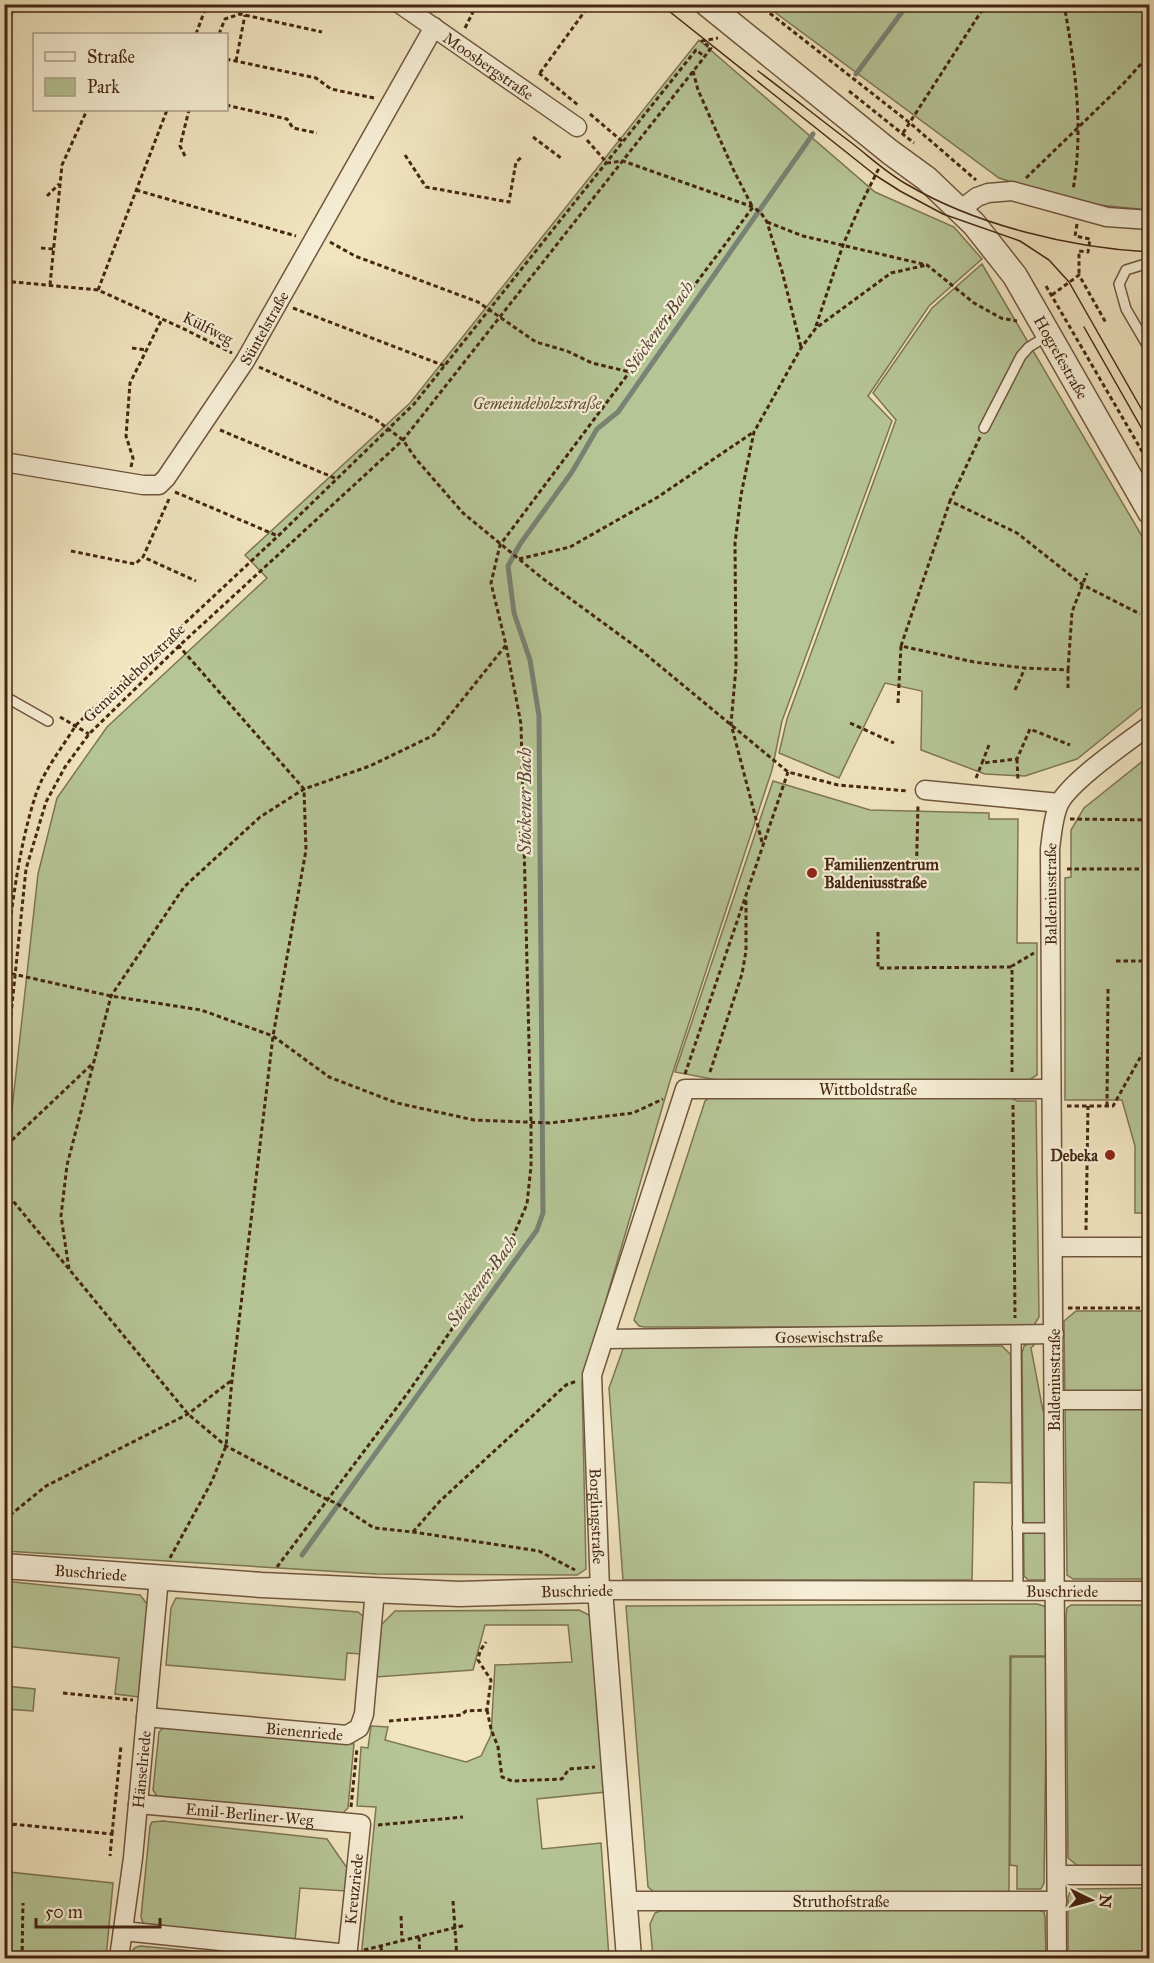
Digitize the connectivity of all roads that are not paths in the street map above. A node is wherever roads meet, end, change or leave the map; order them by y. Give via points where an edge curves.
1 (5, 4) edge
2 (400, 4) edge
3 (707, 4) edge
4 (4, 9) edge
5 (434, 27) junction
6 (577, 127) road end
7 (960, 210) junction
8 (1149, 220) edge
9 (1149, 265) edge
10 (1049, 334) junction
11 (1149, 350) edge
12 (984, 428) road end
13 (4, 462) edge
14 (1149, 512) edge
15 (4, 696) edge
16 (48, 721) road end
17 (1149, 725) edge
18 (922, 790) road end
19 (1057, 811) junction
20 (685, 1089) joint
21 (1051, 1097) junction
22 (1149, 1246) edge
23 (1054, 1247) junction
24 (1054, 1334) junction
25 (1016, 1335) junction
26 (604, 1339) junction
27 (1054, 1400) junction
28 (1149, 1400) edge
29 (1017, 1528) junction
30 (1055, 1528) junction
31 (4, 1566) edge
32 (159, 1578) junction
33 (375, 1590) junction
34 (600, 1590) junction
35 (1018, 1590) junction
36 (1056, 1590) junction
37 (1149, 1590) edge
38 (147, 1709) junction
39 (138, 1804) junction
40 (355, 1824) joint
41 (1057, 1875) junction
42 (1149, 1875) edge
43 (625, 1901) junction
44 (1057, 1901) junction
45 (123, 1931) junction
46 (347, 1956) edge
47 (119, 1959) edge
48 (629, 1959) edge
49 (1057, 1959) edge

1 - 4 street
2 - 5 street, Moosbergstraße
3 - 7 street, Hogrefestraße via 927,179
5 - 6 street, Moosbergstraße
5 - 13 street, Süntelstraße via 245,361 166,478 159,485 143,485
7 - 8 street via 977,197 1011,191 1107,217
7 - 10 street, Hogrefestraße via 1015,276
9 - 11 lane via 1126,270 1119,284 1126,309
10 - 12 lane via 1021,356
10 - 14 street, Hogrefestraße
15 - 16 lane
17 - 19 street via 1071,787
18 - 19 street via 1019,799
19 - 21 street, Baldeniusstraße via 1050,869
20 - 21 street, Wittboldstraße via 1012,1089
20 - 26 street, Borglingstraße
21 - 23 street, Baldeniusstraße
22 - 23 street
23 - 24 street, Baldeniusstraße
24 - 25 street, Gosewischstraße
24 - 27 street, Baldeniusstraße
25 - 26 street, Gosewischstraße
25 - 29 lane
26 - 34 street, Borglingstraße via 592,1375
27 - 28 street
27 - 30 street, Baldeniusstraße
29 - 30 lane
29 - 35 lane
30 - 36 street, Baldeniusstraße
31 - 32 street, Buschriede
32 - 33 street, Buschriede
32 - 38 street, Hänselriede
33 - 34 street, Buschriede via 459,1594
33 - 38 street, Bienenriede via 364,1714 359,1728 347,1735
34 - 35 street, Buschriede
34 - 43 street, Borglingstraße
35 - 36 street, Buschriede
36 - 37 street, Buschriede
36 - 41 street, Baldeniusstraße
38 - 39 street, Hänselriede
39 - 40 street, Emil-Berliner-Weg
39 - 45 street, Hänselriede
40 - 46 street, Kreuzriede
41 - 42 street
41 - 44 street, Baldeniusstraße
43 - 44 street, Struthofstraße
43 - 48 street, Borglingstraße
44 - 49 street, Baldeniusstraße
45 - 46 street
45 - 47 street, Hänselriede

